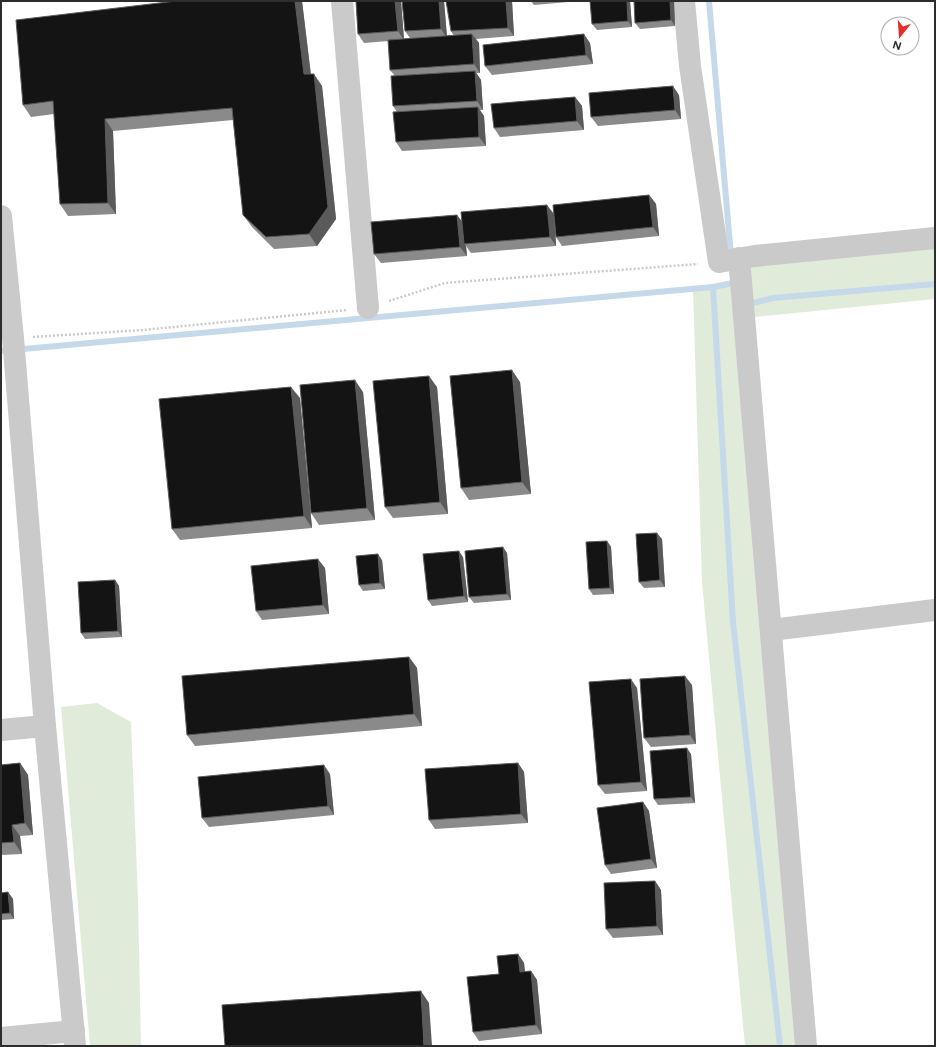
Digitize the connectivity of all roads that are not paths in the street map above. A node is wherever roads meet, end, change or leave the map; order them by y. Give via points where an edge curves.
1 (342, 1) edge
2 (684, 1) edge
3 (1, 216) edge
4 (935, 238) edge
5 (729, 260) junction
6 (368, 308) road end
7 (7, 339) edge
8 (935, 610) edge
9 (771, 630) junction
10 (45, 726) junction
11 (1, 730) edge
12 (1, 1038) edge
13 (75, 1038) edge
14 (806, 1046) edge

1 - 6 street
2 - 5 street via 690,66
3 - 7 street
4 - 5 street
5 - 9 street
7 - 10 street
8 - 9 street
9 - 14 street
10 - 11 street
10 - 13 street
12 - 13 street

